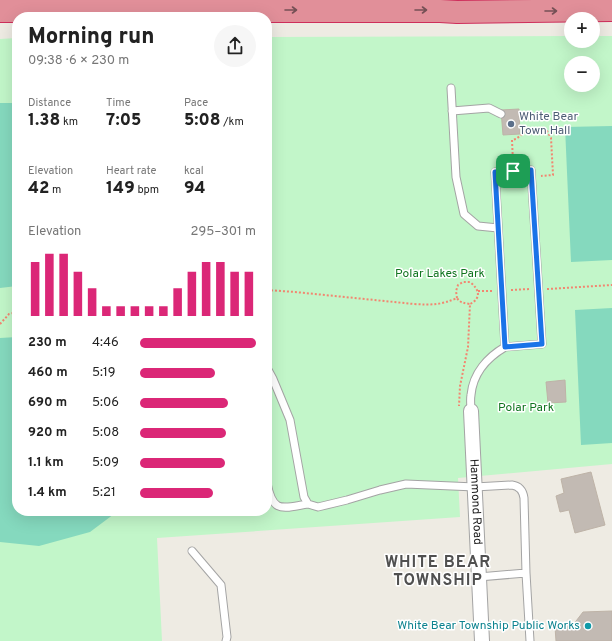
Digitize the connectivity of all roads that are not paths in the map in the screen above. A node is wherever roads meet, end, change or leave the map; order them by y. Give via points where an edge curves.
1 (612, 10) edge
2 (0, 11) edge
3 (451, 88) dead end
4 (452, 111) junction
5 (501, 114) dead end
6 (498, 228) junction
7 (505, 347) junction
8 (272, 377) edge
9 (465, 410) joint
10 (475, 488) junction
11 (272, 501) edge
12 (308, 504) junction
13 (192, 551) dead end
14 (526, 573) junction
15 (479, 577) junction
16 (226, 641) edge
17 (482, 641) edge
18 (530, 641) edge

2 -> 1 highway
3 - 4 lane
4 - 5 lane via 490,108
4 - 6 lane via 456,177 464,214 478,226
6 - 7 lane
6 - 7 lane via 495,172 531,170 542,344
7 - 9 lane via 481,367
8 - 12 lane via 290,420 304,497
9 - 10 street, Hammond Road
10 - 12 lane via 406,484 318,507
10 - 14 lane via 512,485 523,494
10 - 15 street, Hammond Road
11 - 12 lane via 282,507
13 - 16 lane via 221,585
14 - 15 lane
14 - 18 lane
15 - 17 street, Hammond Road

